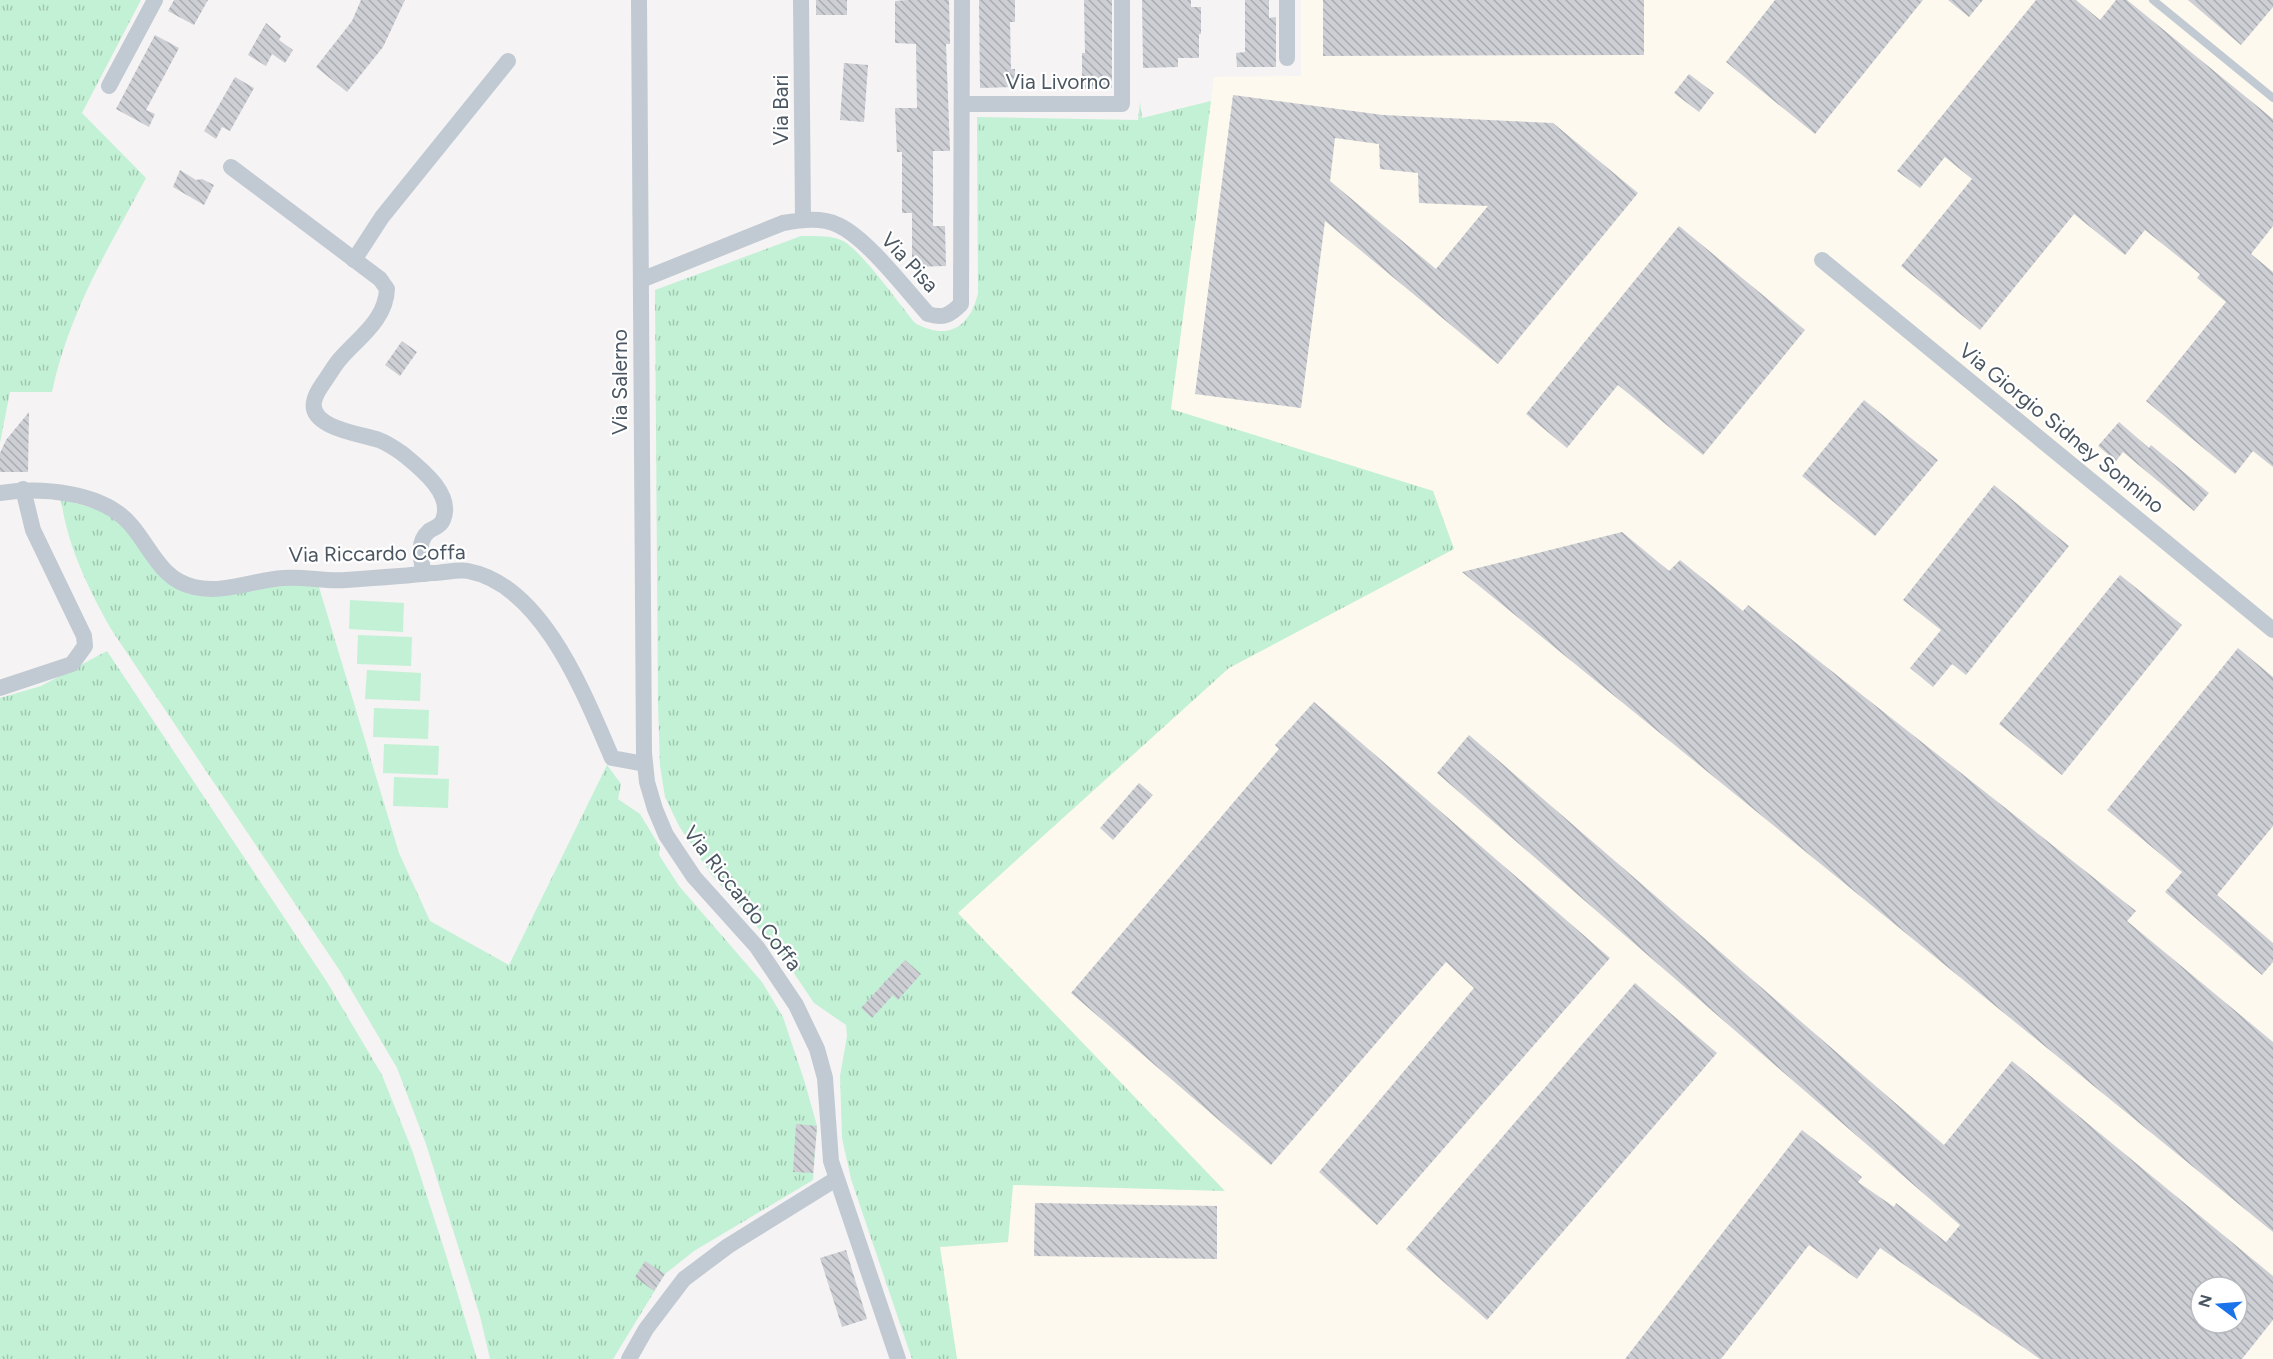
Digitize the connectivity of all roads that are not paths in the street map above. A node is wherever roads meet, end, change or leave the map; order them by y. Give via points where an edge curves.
1 (155, 0) edge
2 (639, 0) edge
3 (801, 0) edge
4 (962, 0) edge
5 (1122, 0) edge
6 (1287, 0) edge
7 (2153, 0) edge
8 (1287, 58) dead end
9 (508, 62) dead end
10 (109, 86) dead end
11 (2273, 98) edge
12 (963, 104) junction
13 (231, 166) dead end
14 (803, 219) junction
15 (354, 260) junction
16 (1822, 260) dead end
17 (641, 280) junction
18 (23, 489) junction
19 (0, 493) edge
20 (424, 574) junction
21 (2273, 630) edge
22 (0, 688) edge
23 (645, 764) junction
24 (836, 1179) junction
25 (629, 1359) edge
26 (898, 1359) edge

1 - 10 street
2 - 17 street, Via Salerno
3 - 14 street, Via Bari
4 - 12 street, Via Pisa
5 - 12 street, Via Livorno via 1122,104
6 - 8 street
7 - 11 lane
9 - 15 street via 382,217
12 - 14 street, Via Pisa via 961,304 951,315 928,314 875,255 838,225
13 - 15 street
14 - 17 street, Via Pisa via 783,223
15 - 20 street via 380,279 387,289 387,300 369,329 339,361 313,404 318,417 328,425 381,441 401,453 440,492 445,505 444,519 423,541 420,551
16 - 21 street, Via Giorgio Sidney Sonnino
17 - 23 street, Via Salerno
18 - 19 street, Via Riccardo Coffa
18 - 20 street, Via Riccardo Coffa via 68,493 120,514 166,573 194,588 240,586 282,578 337,581
18 - 22 street via 33,530 86,646 72,664
20 - 23 street, Via Riccardo Coffa via 465,570 492,579 517,595 574,675 612,758
23 - 24 street, Via Riccardo Coffa via 655,809 666,835 694,877 757,947 796,1005 813,1040 825,1078 831,1161
24 - 25 street via 728,1246 684,1279
24 - 26 street, Via Riccardo Coffa

